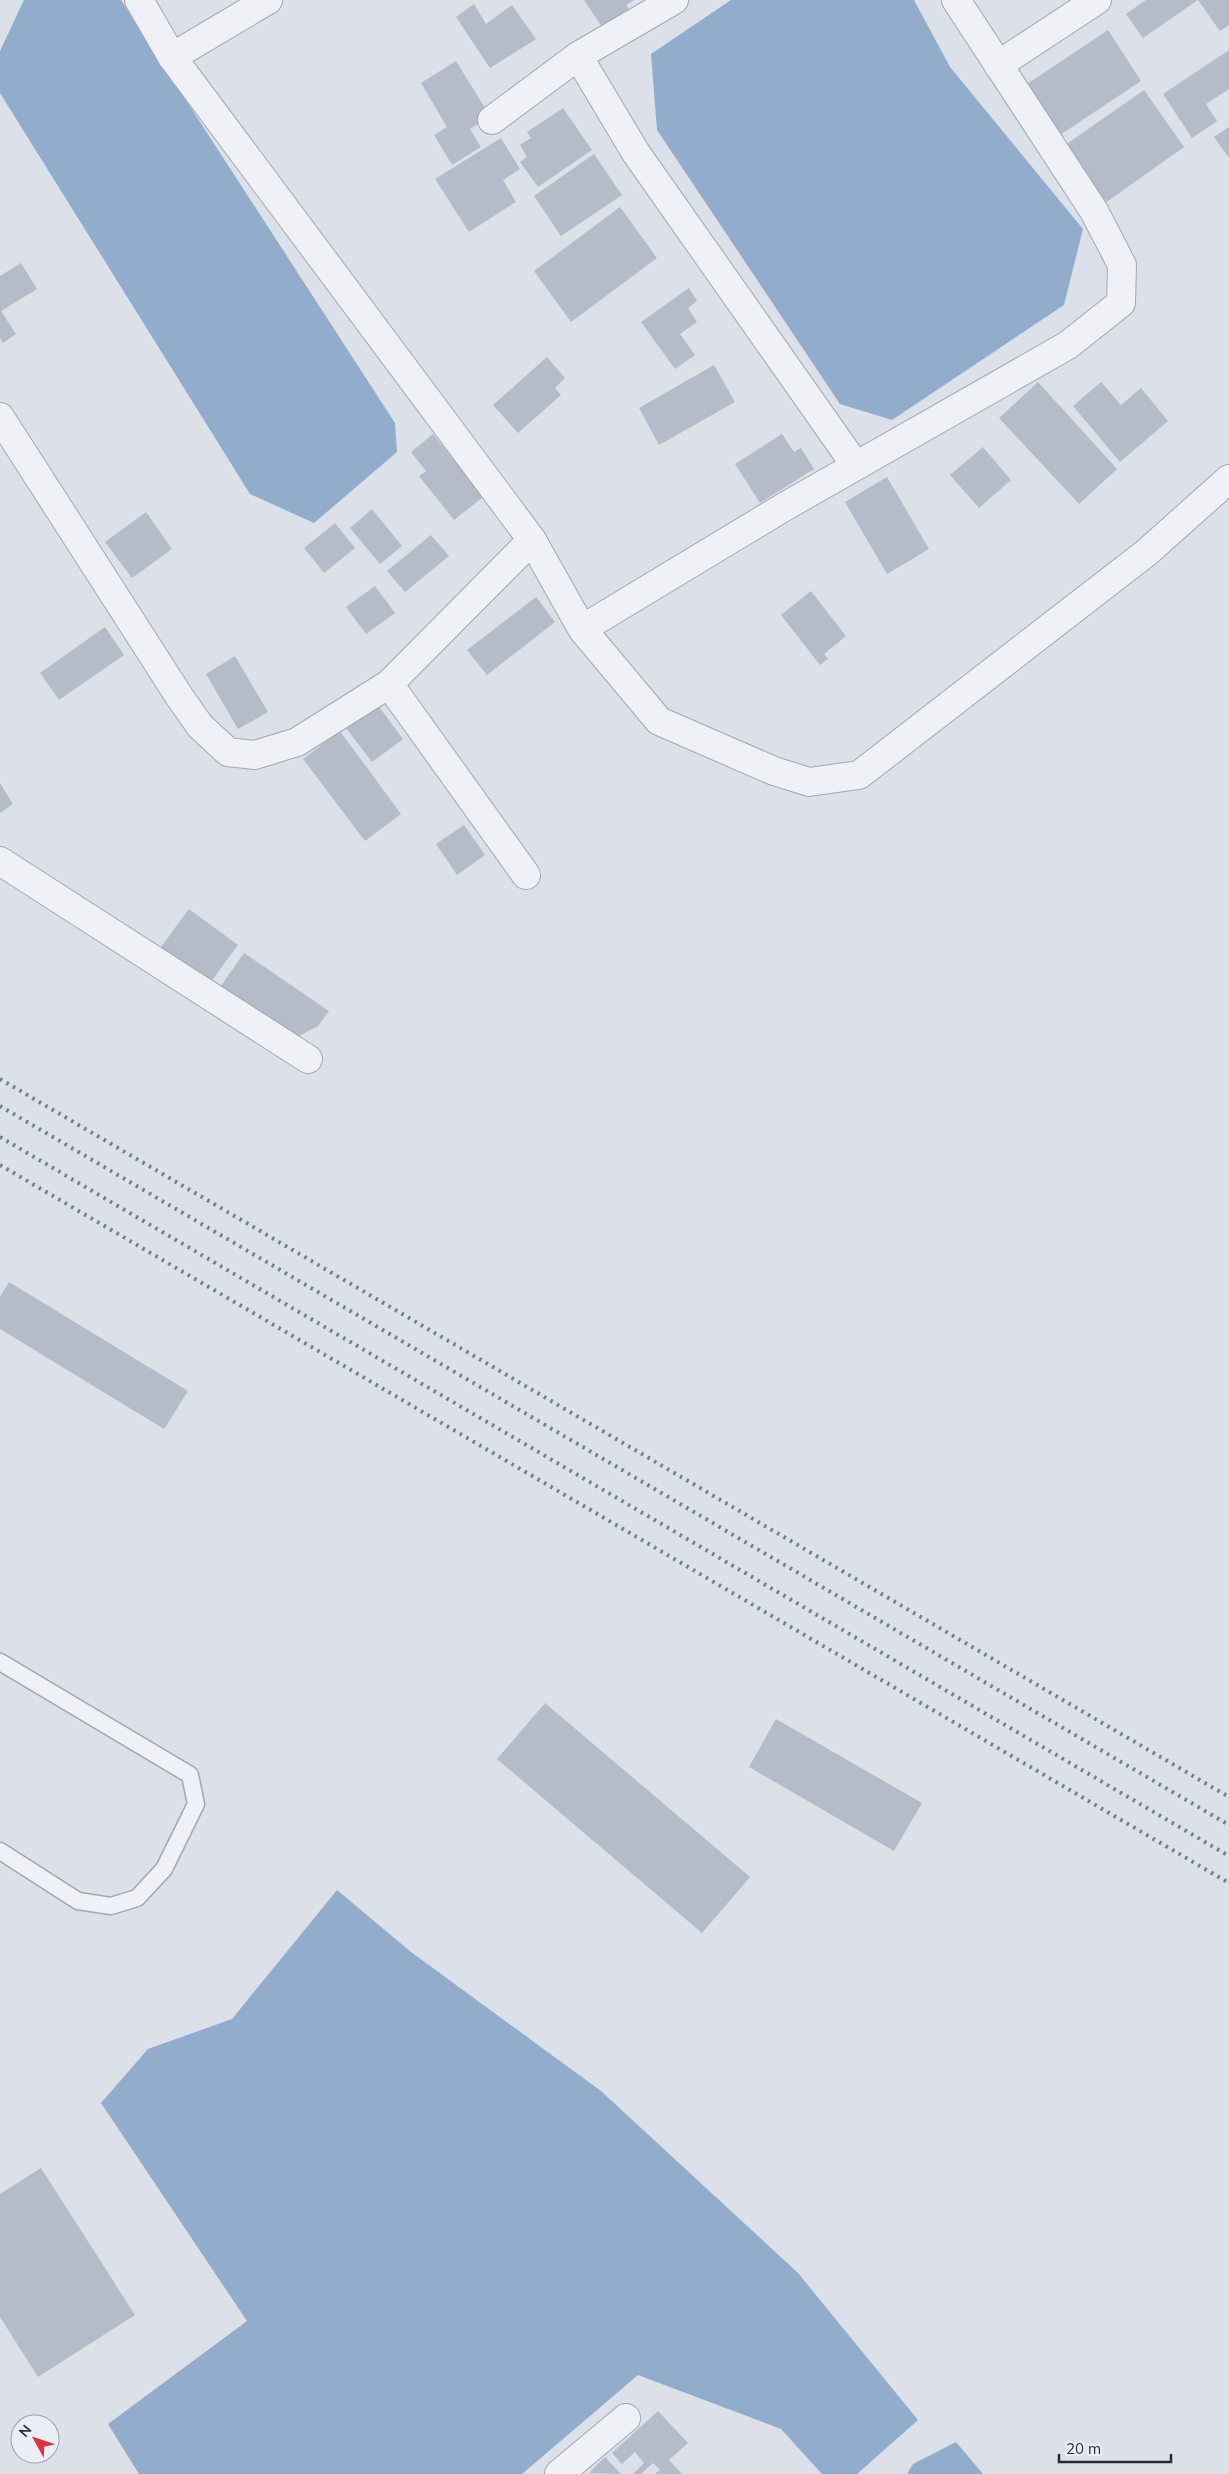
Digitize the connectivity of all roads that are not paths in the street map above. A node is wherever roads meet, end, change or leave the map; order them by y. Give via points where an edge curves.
1 (139, 0) edge
2 (268, 0) edge
3 (674, 0) edge
4 (956, 0) edge
5 (1096, 0) edge
6 (578, 56) junction
7 (172, 57) junction
8 (998, 66) junction
9 (492, 120) dead end
10 (0, 416) edge
11 (856, 466) junction
12 (1229, 480) edge
13 (532, 540) junction
14 (582, 629) junction
15 (389, 684) junction
16 (0, 861) edge
17 (526, 875) dead end
18 (308, 1060) dead end
19 (0, 1662) edge
20 (0, 1851) edge
21 (626, 2418) dead end
22 (558, 2474) edge

1 - 7 street
2 - 7 street
3 - 6 street
4 - 8 street
5 - 8 street
6 - 9 street
6 - 11 street via 636,153
7 - 13 street
8 - 11 street via 1094,211 1122,266 1121,303 1068,345
10 - 15 street via 179,696 200,726 228,752 255,755 298,742
11 - 14 street
12 - 14 street via 1146,553 859,775 809,782 774,771 659,721
13 - 14 street
13 - 15 street
15 - 17 street
16 - 18 street
19 - 20 lane via 190,1775 196,1804 164,1869 137,1898 111,1906 78,1901
21 - 22 street

